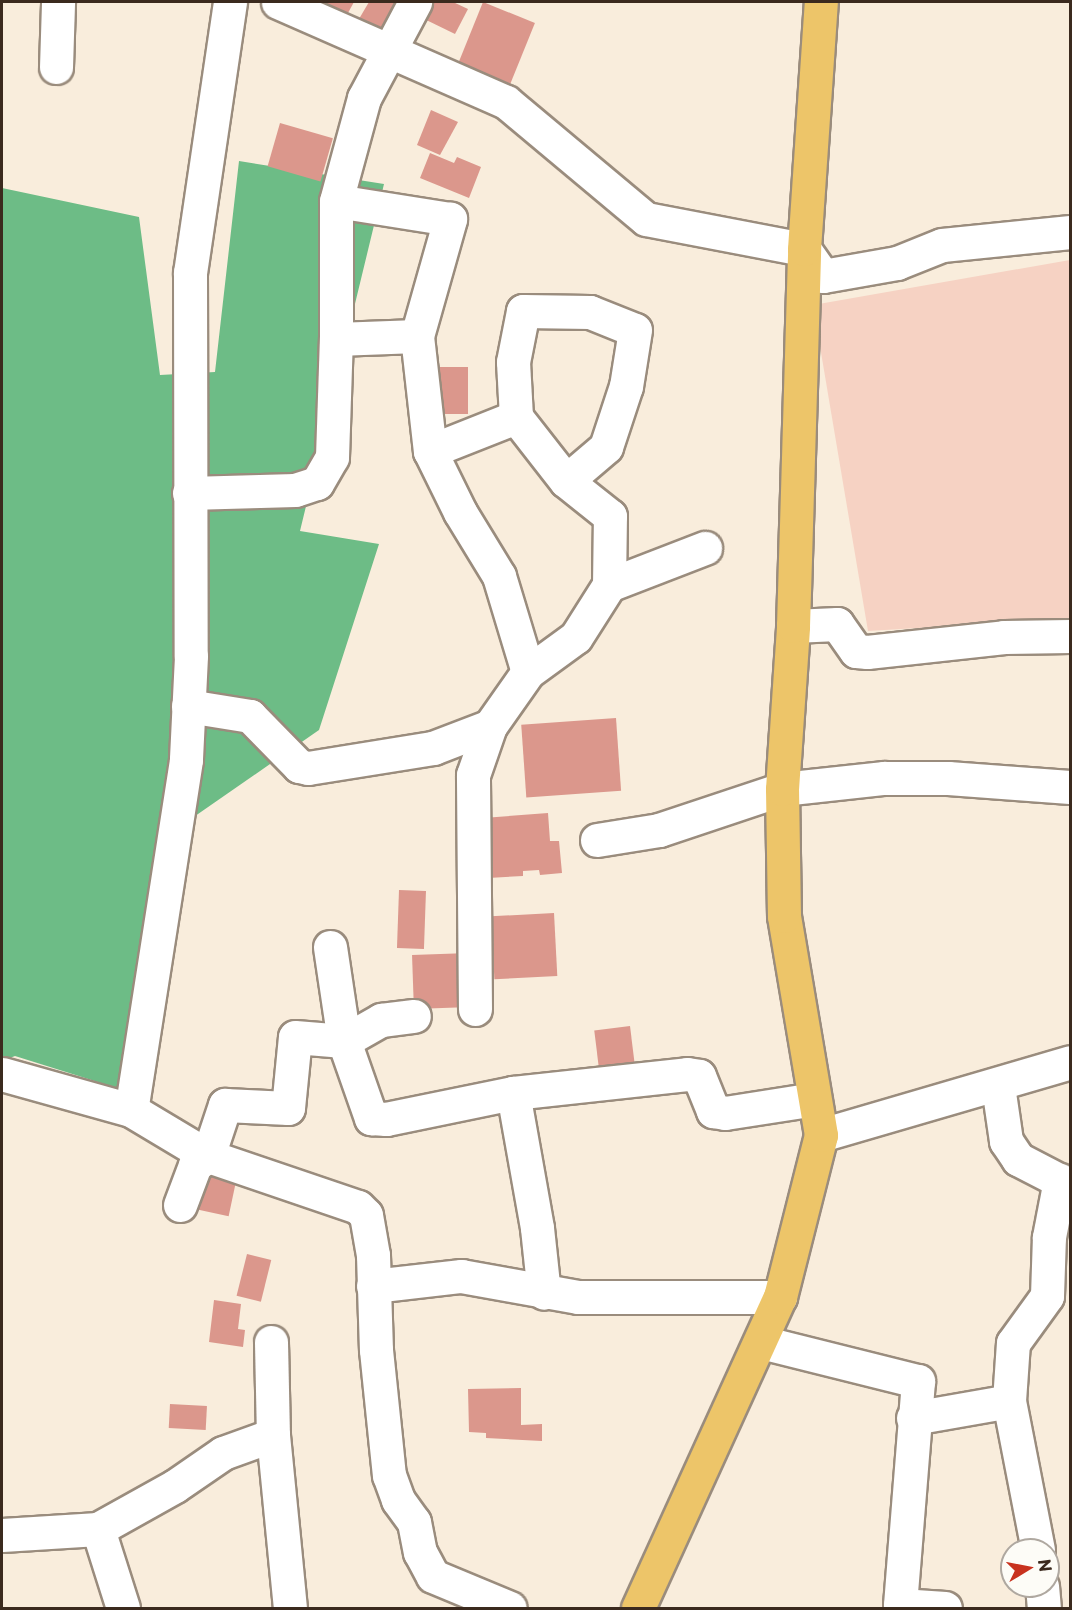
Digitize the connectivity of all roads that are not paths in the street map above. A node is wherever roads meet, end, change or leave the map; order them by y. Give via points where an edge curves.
1 (58, 2) edge
2 (230, 2) edge
3 (415, 2) edge
4 (821, 2) edge
5 (298, 5) edge
6 (386, 51) junction
7 (56, 67) dead end
8 (336, 201) junction
9 (1071, 232) edge
10 (804, 249) junction
11 (417, 336) junction
12 (336, 339) junction
13 (516, 417) junction
14 (430, 451) junction
15 (566, 481) junction
16 (189, 493) junction
17 (705, 548) dead end
18 (609, 585) junction
19 (793, 626) junction
20 (1071, 636) edge
21 (528, 672) junction
22 (188, 706) junction
23 (490, 726) junction
24 (1071, 787) edge
25 (782, 789) junction
26 (597, 840) dead end
27 (330, 947) dead end
28 (475, 1009) dead end
29 (414, 1016) dead end
30 (344, 1041) junction
31 (1071, 1062) edge
32 (2, 1074) edge
33 (998, 1086) junction
34 (513, 1093) junction
35 (814, 1099) junction
36 (131, 1110) junction
37 (821, 1135) junction
38 (208, 1156) junction
39 (1065, 1183) edge
40 (180, 1205) dead end
41 (373, 1286) junction
42 (544, 1293) junction
43 (780, 1297) junction
44 (271, 1342) dead end
45 (761, 1342) junction
46 (1009, 1401) junction
47 (913, 1418) junction
48 (273, 1435) junction
49 (98, 1529) junction
50 (2, 1535) edge
51 (1036, 1538) edge
52 (123, 1608) edge
53 (290, 1608) edge
54 (510, 1608) edge
55 (638, 1608) edge
56 (945, 1608) edge

1 - 7 street
2 - 16 street via 190,272
3 - 6 street
4 - 10 main road
5 - 6 street
6 - 8 street via 364,98
6 - 10 street via 506,102 646,219
8 - 11 street via 450,219
8 - 12 street
9 - 10 street via 942,245 897,263 823,276
10 - 19 main road
11 - 12 street
11 - 14 street
12 - 16 street via 333,457 317,483 295,490
13 - 14 street
13 - 15 street
13 - 15 street via 513,362 523,311 590,312 635,330 626,386 606,447
14 - 21 street via 460,512 499,576
15 - 18 street via 610,516
16 - 22 street
17 - 18 street
18 - 21 street via 576,637
19 - 20 street via 837,624 856,651 867,652 1004,637
19 - 25 main road
21 - 23 street
22 - 23 street via 250,716 299,766 308,768 433,748
22 - 36 street via 186,760
23 - 28 street via 473,775
24 - 25 street via 910,777
25 - 26 street via 659,830
25 - 35 main road via 784,916
27 - 30 street
29 - 30 street via 381,1020
30 - 34 street via 371,1118 386,1119
30 - 38 street via 295,1037 288,1108 225,1105
31 - 33 street
32 - 36 street
33 - 37 street
33 - 39 street via 1006,1142 1018,1159
34 - 35 street via 687,1074 699,1076 713,1111 725,1113
34 - 42 street
35 - 37 main road
36 - 38 street
37 - 43 main road
38 - 40 street via 195,1165
38 - 41 street via 358,1207 370,1229
39 - 46 street via 1049,1237 1047,1296 1013,1343
41 - 42 street via 461,1276
41 - 54 street via 389,1475 398,1500 414,1522 420,1552 433,1576
42 - 43 street
43 - 45 main road
44 - 48 street
45 - 47 street via 918,1381
45 - 55 main road
46 - 47 street
46 - 51 street
47 - 56 street via 900,1605
48 - 49 street via 223,1453 175,1486
48 - 53 street
49 - 50 street
49 - 52 street

